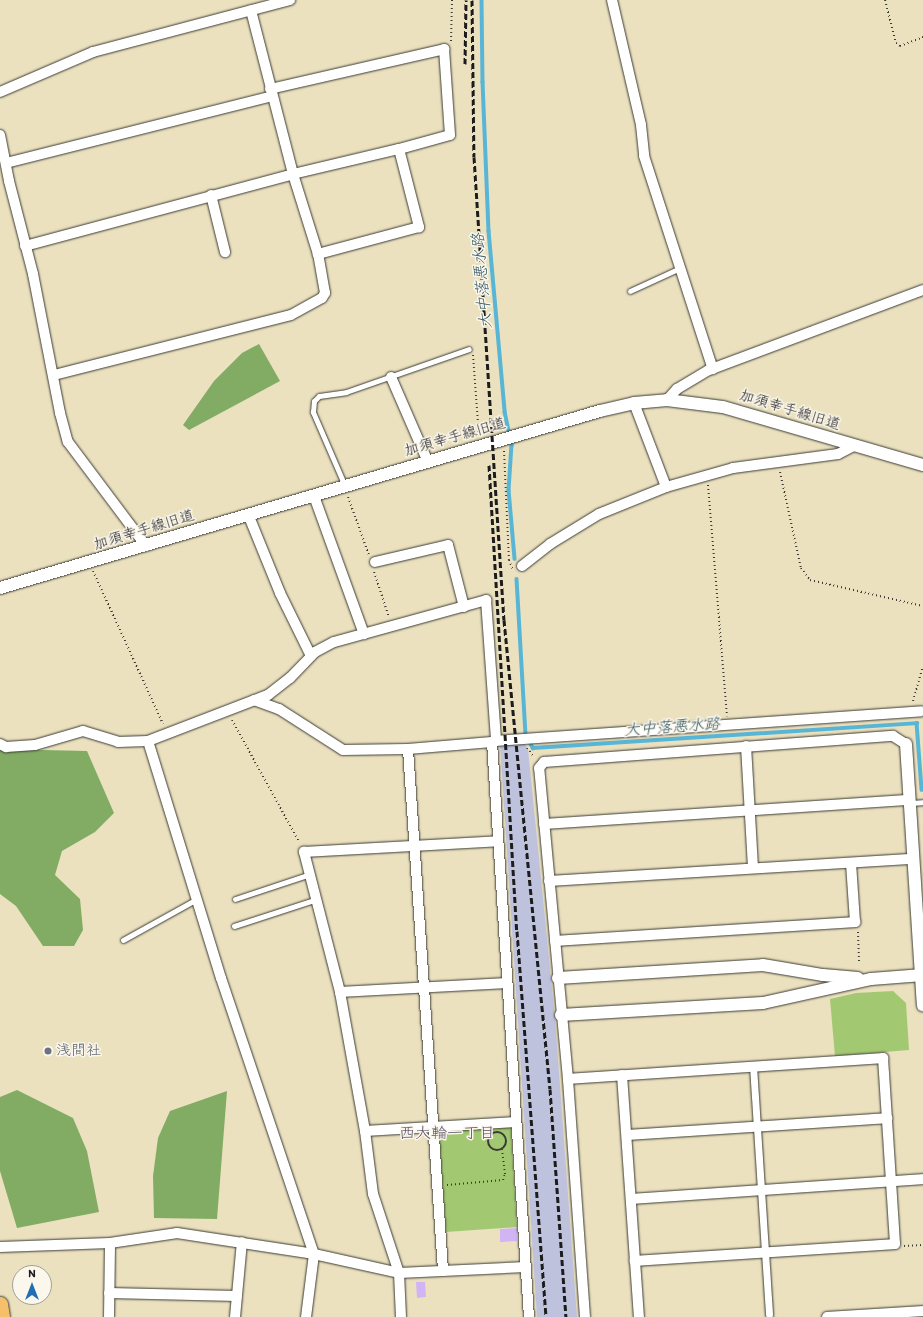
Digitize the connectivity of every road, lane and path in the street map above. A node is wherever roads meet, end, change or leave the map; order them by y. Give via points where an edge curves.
1 (290, 0) edge
2 (452, 0) edge
3 (612, 0) edge
4 (885, 0) edge
5 (251, 10) junction
6 (923, 37) edge
7 (444, 49) junction
8 (0, 92) edge
9 (271, 92) junction
10 (0, 135) edge
11 (398, 149) junction
12 (6, 163) junction
13 (293, 174) junction
14 (211, 195) junction
15 (25, 246) junction
16 (225, 252) dead end
17 (318, 254) junction
18 (680, 268) junction
19 (923, 290) edge
20 (630, 292) dead end
21 (469, 349) joint
22 (713, 369) junction
23 (54, 375) junction
24 (391, 376) junction
25 (667, 400) junction
26 (634, 403) junction
27 (479, 439) dead end
28 (504, 440) junction
29 (854, 446) junction
30 (778, 461) junction
31 (428, 462) junction
32 (923, 465) edge
33 (707, 474) junction
34 (345, 486) junction
35 (666, 487) junction
36 (314, 496) junction
37 (248, 514) junction
38 (146, 546) junction
39 (375, 562) dead end
40 (90, 563) junction
41 (522, 566) joint
42 (0, 588) edge
43 (923, 606) edge
44 (464, 607) junction
45 (364, 634) junction
46 (311, 656) junction
47 (923, 667) edge
48 (254, 700) junction
49 (227, 710) junction
50 (921, 711) dead end
51 (910, 712) junction
52 (727, 724) junction
53 (168, 734) junction
54 (148, 741) junction
55 (494, 741) junction
56 (0, 744) edge
57 (906, 744) joint
58 (746, 746) junction
59 (408, 749) junction
60 (910, 802) junction
61 (923, 802) edge
62 (750, 810) junction
63 (544, 824) junction
64 (498, 841) junction
65 (415, 845) junction
66 (304, 852) junction
67 (913, 859) junction
68 (851, 864) junction
69 (753, 868) junction
70 (311, 874) junction
71 (549, 881) junction
72 (318, 898) junction
73 (235, 899) dead end
74 (197, 900) junction
75 (855, 922) junction
76 (234, 926) dead end
77 (123, 940) dead end
78 (555, 941) junction
79 (859, 964) dead end
80 (922, 975) edge
81 (558, 978) junction
82 (871, 979) junction
83 (507, 983) junction
84 (424, 988) junction
85 (340, 992) junction
86 (923, 1006) edge
87 (561, 1015) junction
88 (753, 1066) junction
89 (622, 1074) junction
90 (568, 1079) junction
91 (887, 1118) junction
92 (516, 1122) junction
93 (434, 1127) junction
94 (757, 1127) junction
95 (366, 1131) junction
96 (627, 1135) junction
97 (502, 1149) junction
98 (923, 1180) edge
99 (889, 1182) junction
100 (438, 1185) junction
101 (760, 1189) junction
102 (632, 1199) junction
103 (242, 1242) junction
104 (110, 1243) junction
105 (895, 1244) junction
106 (923, 1245) edge
107 (0, 1247) edge
108 (766, 1253) junction
109 (314, 1254) junction
110 (635, 1261) junction
111 (526, 1267) junction
112 (443, 1271) junction
113 (399, 1273) junction
114 (109, 1293) junction
115 (237, 1296) junction
116 (0, 1304) edge
117 (923, 1311) edge
118 (769, 1314) dead end
119 (2, 1317) edge
120 (109, 1317) edge
121 (235, 1317) edge
122 (306, 1317) edge
123 (401, 1317) edge
124 (529, 1317) edge
125 (586, 1317) edge
126 (639, 1317) edge
127 (827, 1317) edge

1 - 5 street
2 - 7 path via 451,41 450,46
3 - 18 street via 641,125 644,156
4 - 6 path via 896,43 900,46
5 - 8 street via 93,52
5 - 9 street
7 - 9 street
7 - 11 street via 450,135
9 - 12 street
9 - 13 street
10 - 12 street
11 - 13 street
11 - 17 street via 418,227
12 - 15 street
13 - 14 street
13 - 17 street
14 - 15 street
14 - 16 street
15 - 23 street via 34,274
17 - 23 street via 325,293 322,298 291,315
18 - 20 lane
18 - 22 street
19 - 22 street
21 - 24 lane
21 - 27 path via 473,350
22 - 25 street via 677,389
23 - 38 street via 68,442
24 - 31 street
24 - 34 lane via 346,392 319,396 314,401 313,412
25 - 26 street, 加須幸手線旧道
25 - 29 street, 加須幸手線旧道 via 723,407
26 - 28 street, 加須幸手線旧道
26 - 35 street
28 - 31 street, 加須幸手線旧道
28 - 41 path via 509,560 511,569
29 - 30 street via 838,454
29 - 32 street, 加須幸手線旧道
30 - 33 street
30 - 43 path via 801,568 810,580
31 - 34 street, 加須幸手線旧道
33 - 35 street
33 - 52 path
34 - 36 street, 加須幸手線旧道
35 - 41 street via 599,514 550,544
36 - 37 street, 加須幸手線旧道
36 - 45 street
37 - 38 street, 加須幸手線旧道
37 - 46 street via 280,593
38 - 40 street, 加須幸手線旧道
39 - 44 street via 448,545
40 - 42 street, 加須幸手線旧道
40 - 53 path
44 - 45 street
44 - 55 street via 486,600
45 - 46 street via 334,642
46 - 48 street via 274,691
47 - 51 path
48 - 49 street
48 - 59 street via 279,709 343,750
49 - 53 street
49 - 66 path
50 - 51 street
51 - 52 street
52 - 55 street
53 - 54 street
54 - 56 street via 118,742 83,731 35,745 6,747
54 - 74 street
55 - 59 street
55 - 64 street
57 - 58 street via 893,736
57 - 60 street
58 - 62 street
58 - 63 street via 544,762 538,768
59 - 65 street
60 - 61 lane
60 - 62 street
60 - 67 street
62 - 63 street
62 - 69 street
63 - 71 street
64 - 65 street
64 - 83 street
65 - 66 street
65 - 84 street
66 - 70 street
67 - 68 street
67 - 80 street
68 - 69 street
68 - 75 street
69 - 71 street
70 - 72 street
70 - 73 lane
71 - 78 street
72 - 76 lane
72 - 85 street
74 - 77 lane
74 - 109 street
75 - 78 street
75 - 79 path
78 - 81 street
80 - 82 street
80 - 86 street
81 - 82 street via 763,965 823,975
81 - 87 street
82 - 87 street via 763,1003
83 - 84 street
83 - 92 street
84 - 85 street
84 - 93 street
85 - 95 street
87 - 90 street
88 - 89 street
88 - 91 street via 883,1058
88 - 94 street
89 - 90 street
89 - 96 street
90 - 125 street
91 - 94 street
91 - 99 street
92 - 93 street
92 - 111 street
93 - 95 street
93 - 100 street
94 - 96 street
94 - 101 street
95 - 113 street via 373,1194
96 - 102 street
97 - 97 path via 506,1143 505,1137 499,1132 494,1132 490,1136 489,1144 492,1148
97 - 100 path via 505,1174 503,1180
98 - 99 street
99 - 101 street
99 - 105 street
100 - 112 street
101 - 102 street
101 - 108 street
102 - 110 street
103 - 104 street via 177,1233
103 - 109 street
103 - 115 street
104 - 107 street
104 - 114 street
105 - 106 path
105 - 108 street
108 - 110 street
108 - 118 street
109 - 113 street
109 - 122 street
110 - 126 street
111 - 112 street
111 - 124 street
112 - 113 street
113 - 123 street
114 - 115 street
114 - 120 street
115 - 121 street
116 - 119 main road
117 - 127 street

